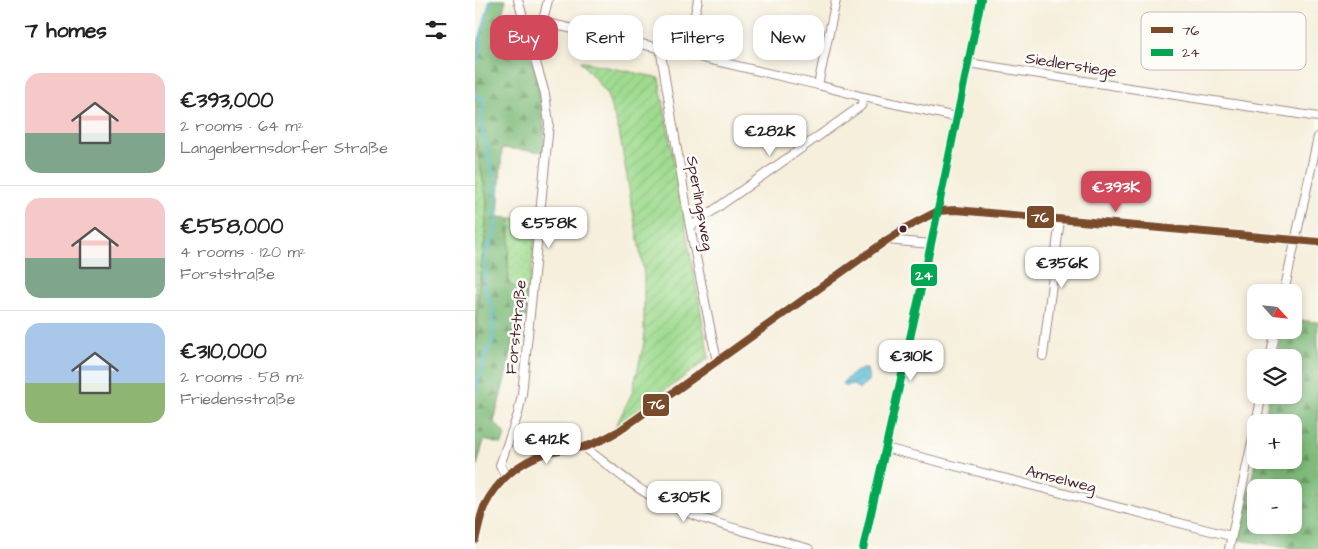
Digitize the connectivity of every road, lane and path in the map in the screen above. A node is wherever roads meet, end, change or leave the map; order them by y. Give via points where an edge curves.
1 (518, 0) edge
2 (547, 0) edge
3 (698, 0) edge
4 (835, 0) edge
5 (981, 0) edge
6 (522, 15) edge
7 (544, 15) edge
8 (695, 15) edge
9 (558, 26) edge
10 (653, 46) edge
11 (534, 60) edge
12 (662, 60) edge
13 (712, 60) edge
14 (968, 63) junction
15 (818, 84) junction
16 (864, 97) junction
17 (956, 117) junction
18 (1318, 117) edge
19 (1318, 138) edge
20 (937, 211) junction
21 (1060, 219) junction
22 (690, 228) junction
23 (887, 240) junction
24 (1295, 240) junction
25 (1318, 242) edge
26 (931, 244) junction
27 (1286, 284) edge
28 (1043, 356) dead end
29 (717, 362) junction
30 (1260, 404) edge
31 (584, 447) junction
32 (885, 448) junction
33 (506, 476) junction
34 (1231, 536) junction
35 (475, 540) edge
36 (809, 549) edge
37 (863, 549) edge
38 (1229, 549) edge

1 - 6 street, Forststraße
2 - 7 street
3 - 8 street
4 - 15 street
5 - 14 street
9 - 10 street
11 - 33 street, Forststraße via 545,94 549,124 522,394 500,465
12 - 22 street, Sperlingsweg
13 - 15 street
14 - 17 street
14 - 18 street, Siedlerstiege
15 - 16 street
16 - 17 street
16 - 22 street via 861,106
17 - 20 street
19 - 24 street
20 - 21 street
20 - 23 street
20 - 26 street
21 - 24 street
21 - 28 street
22 - 29 street, Sperlingsweg
23 - 26 street
23 - 29 street
24 - 25 street
24 - 27 street
26 - 32 street
29 - 31 street via 619,431
30 - 34 street
31 - 33 street via 546,453 520,465
31 - 36 street via 665,504 698,517
32 - 34 street, Amselweg
32 - 37 street
33 - 35 street via 484,508
34 - 38 street

